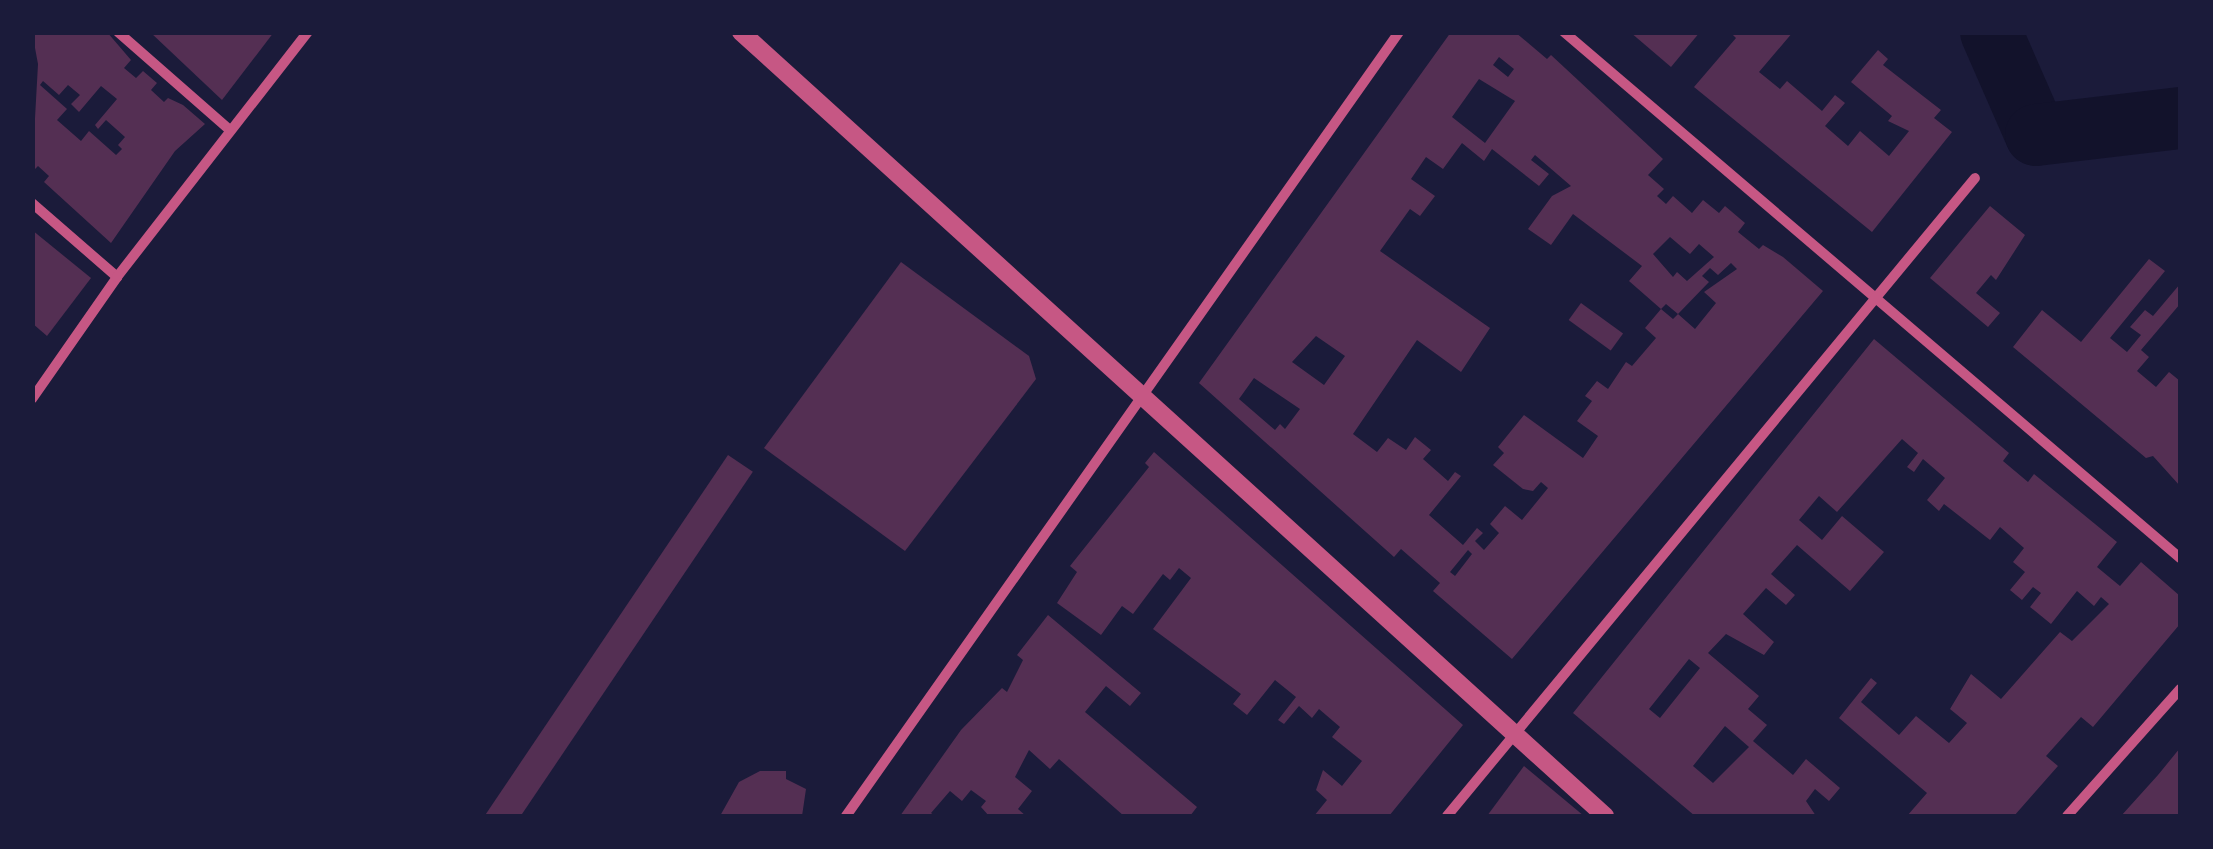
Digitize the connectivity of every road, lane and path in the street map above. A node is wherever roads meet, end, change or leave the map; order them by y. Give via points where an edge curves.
1 (118, 32) edge
2 (308, 32) edge
3 (741, 32) edge
4 (1399, 32) edge
5 (1564, 32) edge
6 (230, 130) junction
7 (1975, 178) dead end
8 (32, 203) edge
9 (117, 277) junction
10 (1876, 296) junction
11 (32, 399) edge
12 (1143, 399) junction
13 (2180, 558) edge
14 (2180, 689) edge
15 (1514, 736) junction
16 (846, 816) edge
17 (1447, 816) edge
18 (1605, 816) edge
19 (2068, 816) edge

1 - 6 street
2 - 6 street
3 - 12 street
4 - 12 street
5 - 10 street
6 - 9 street
7 - 10 street
8 - 9 street
9 - 11 street
10 - 13 street
10 - 15 street
12 - 15 street
12 - 16 street
14 - 19 street
15 - 17 street
15 - 18 street

